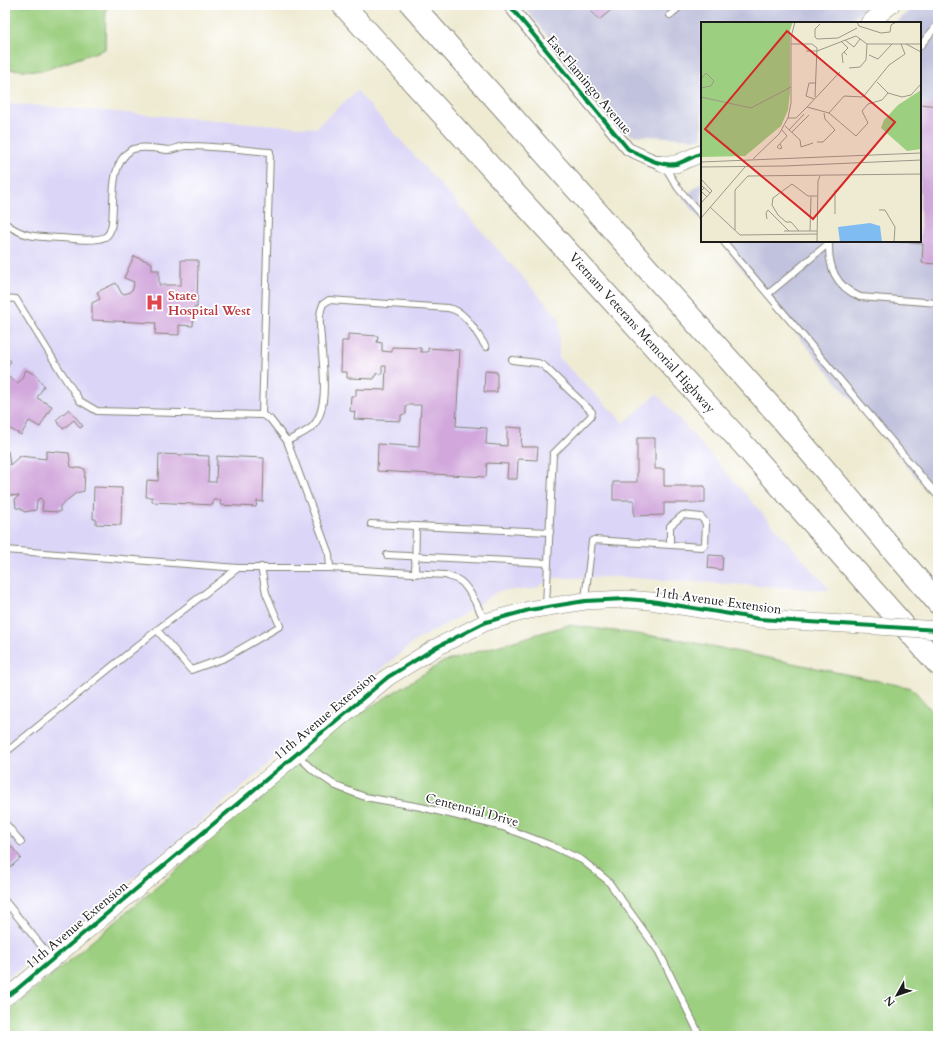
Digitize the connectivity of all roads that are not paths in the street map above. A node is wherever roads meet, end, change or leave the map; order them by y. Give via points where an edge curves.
1 (343, 5) edge
2 (412, 5) edge
3 (509, 5) edge
4 (682, 5) edge
5 (891, 5) edge
6 (670, 15) dead end
7 (869, 22) edge
8 (938, 24) edge
9 (921, 45) edge
10 (701, 153) edge
11 (664, 164) junction
12 (701, 215) edge
13 (5, 223) edge
14 (724, 242) edge
15 (829, 242) edge
16 (768, 294) junction
17 (5, 298) edge
18 (938, 303) edge
19 (486, 347) dead end
20 (512, 360) dead end
21 (262, 415) junction
22 (287, 441) junction
23 (938, 496) edge
24 (371, 524) dead end
25 (416, 526) junction
26 (550, 532) junction
27 (670, 545) junction
28 (5, 550) edge
29 (387, 555) dead end
30 (416, 556) junction
31 (548, 563) junction
32 (261, 567) junction
33 (238, 568) junction
34 (330, 568) junction
35 (415, 574) junction
36 (584, 600) junction
37 (938, 603) edge
38 (546, 606) junction
39 (486, 622) junction
40 (157, 630) junction
41 (938, 630) edge
42 (938, 664) edge
43 (5, 753) edge
44 (295, 754) junction
45 (5, 823) edge
46 (21, 842) dead end
47 (5, 901) edge
48 (52, 959) junction
49 (5, 997) edge
50 (700, 1036) edge

1 - 42 highway, Vietnam Veterans Memorial Highway via 742,443
2 - 37 highway via 781,418
3 - 11 street, East Flamingo Avenue via 628,149
4 - 6 lane
5 - 7 street
8 - 9 lane
10 - 11 street via 676,164
11 - 12 lane via 678,188
13 - 21 lane via 27,235 71,239 101,238 109,234 112,225 115,173 121,160 133,149 170,150 187,145 270,152
14 - 16 lane
15 - 16 lane
15 - 18 lane via 831,266 839,282 850,293 860,297
16 - 23 lane
17 - 21 lane via 16,299 80,400 97,411
19 - 22 lane via 456,309 329,300 323,304 319,317 324,383 322,410 311,428
20 - 26 lane via 544,366 592,412 553,454
21 - 22 lane via 270,419
22 - 34 lane via 329,554
24 - 25 lane
25 - 26 lane
25 - 30 lane
26 - 31 lane
27 - 27 lane via 702,547 705,544 706,522 701,517 683,515 670,526
27 - 36 lane via 592,541
28 - 33 lane
29 - 30 lane
30 - 31 lane
30 - 35 lane
31 - 38 lane
32 - 33 lane
32 - 34 lane
32 - 40 lane via 266,593 280,626 225,658 191,670
33 - 40 lane
34 - 35 lane
35 - 39 lane via 445,575 459,580 466,586
36 - 38 street, 11th Avenue Extension
36 - 41 street, 11th Avenue Extension, bridge via 626,599 760,619
38 - 39 street, 11th Avenue Extension
39 - 44 street, 11th Avenue Extension via 437,647 388,677
40 - 43 lane
44 - 48 street, 11th Avenue Extension
44 - 50 lane, Centennial Drive via 336,786 365,797 421,807 503,827 582,860 608,881 659,952
45 - 46 lane
47 - 48 lane
48 - 49 street, 11th Avenue Extension

